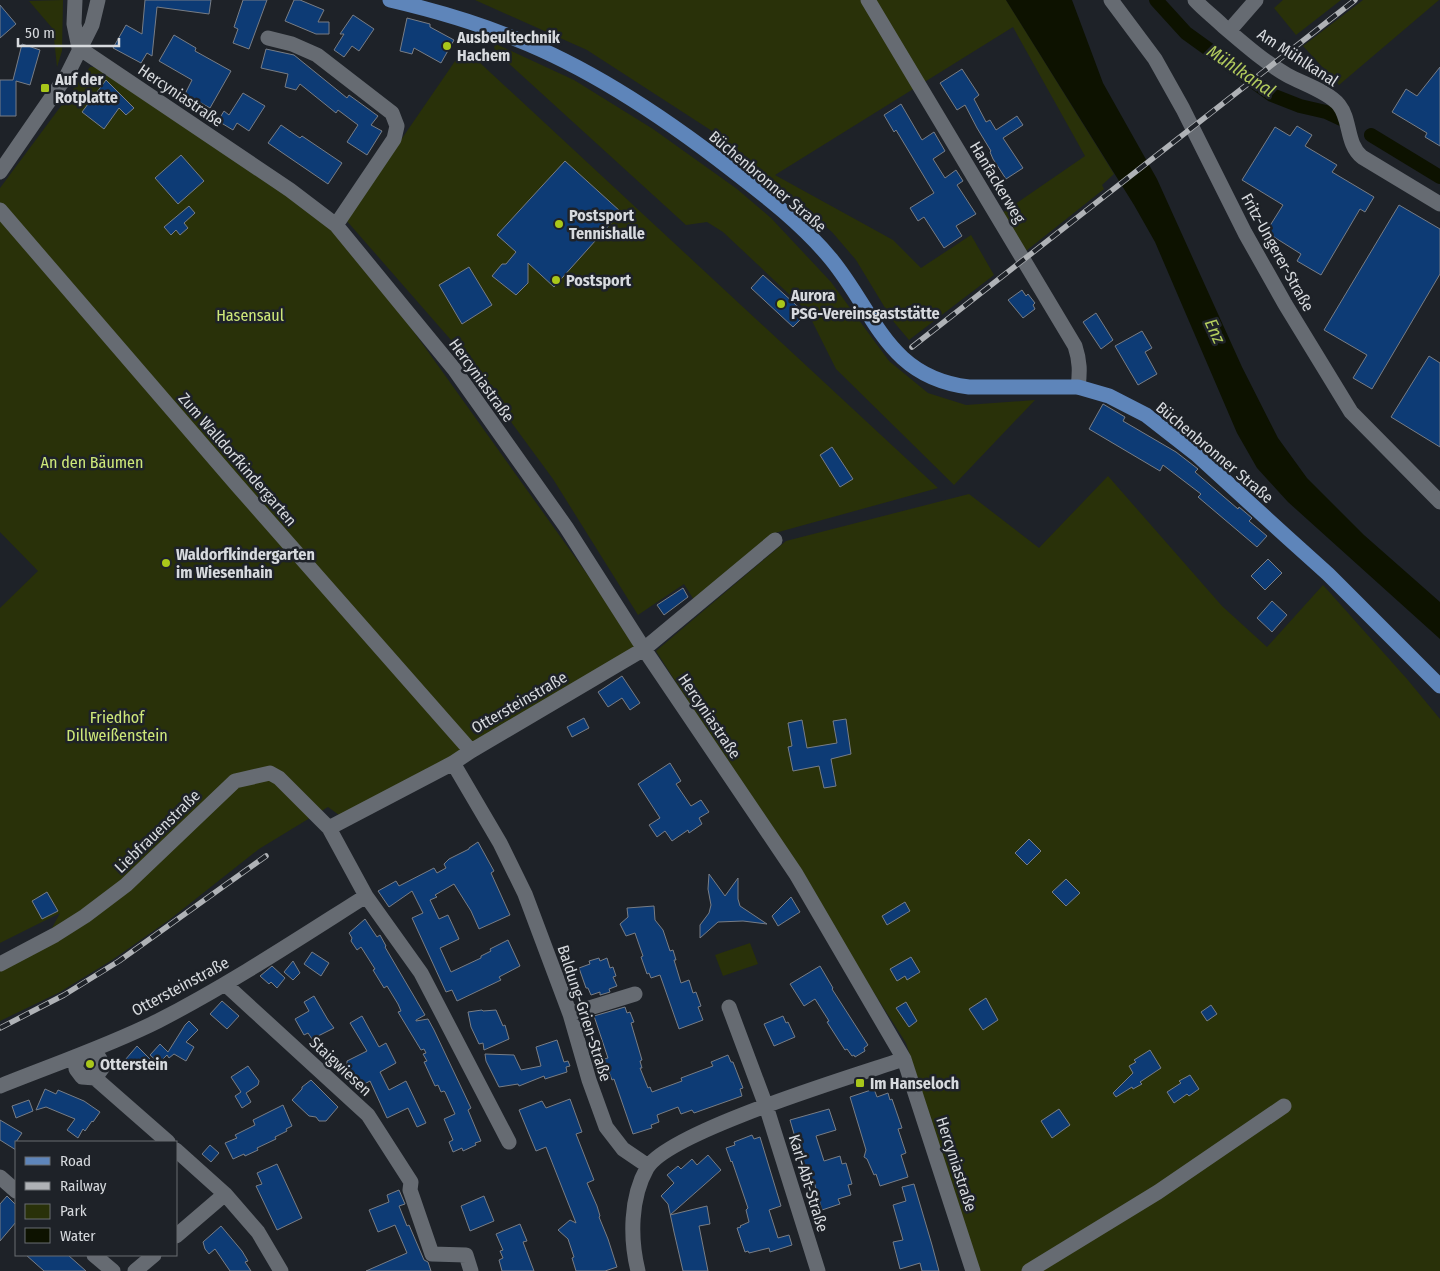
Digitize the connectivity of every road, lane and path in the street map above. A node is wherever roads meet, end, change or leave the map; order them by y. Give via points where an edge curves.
1 (75, 0) edge
2 (98, 0) edge
3 (390, 0) edge
4 (868, 0) edge
5 (1111, 0) edge
6 (1195, 0) edge
7 (1256, 0) edge
8 (439, 6) edge
9 (1229, 31) junction
10 (268, 38) dead end
11 (79, 48) junction
12 (5, 155) edge
13 (0, 172) edge
14 (1440, 204) edge
15 (0, 210) edge
16 (336, 225) junction
17 (1078, 387) junction
18 (1440, 502) edge
19 (775, 540) dead end
20 (644, 649) junction
21 (1440, 686) edge
22 (471, 750) junction
23 (453, 763) junction
24 (329, 828) junction
25 (366, 896) junction
26 (0, 964) edge
27 (225, 984) junction
28 (634, 994) dead end
29 (729, 1007) dead end
30 (570, 1014) junction
31 (84, 1053) junction
32 (904, 1059) junction
33 (0, 1086) edge
34 (766, 1106) junction
35 (1284, 1106) dead end
36 (167, 1141) edge
37 (509, 1142) dead end
38 (178, 1152) edge
39 (648, 1166) junction
40 (0, 1177) edge
41 (15, 1190) edge
42 (226, 1194) junction
43 (178, 1234) edge
44 (95, 1256) edge
45 (153, 1256) edge
46 (113, 1271) edge
47 (135, 1271) edge
48 (282, 1271) edge
49 (471, 1271) edge
50 (638, 1271) edge
51 (818, 1271) edge
52 (973, 1271) edge
53 (1029, 1271) edge

1 - 11 street via 74,24
2 - 11 street via 92,25
3 - 8 main road, Büchenbronner Straße
4 - 17 street, Hanfackerweg via 1075,346 1079,360
5 - 18 street, Fritz-Ungerer-Straße via 1155,59 1245,232 1351,412
6 - 9 street, Am Mühlkanal
7 - 9 street
8 - 17 main road, Büchenbronner Straße via 577,68 649,111 732,170 830,258 885,340 901,358 927,376 968,387
9 - 14 street, Am Mühlkanal via 1261,58 1339,104 1357,153
10 - 16 street via 317,55 392,113 397,126 394,139
11 - 12 street via 67,75
11 - 16 street, Hercyniastraße via 290,190
12 - 13 street
15 - 22 street, Zum Walldorfkindergarten via 237,486
16 - 20 street, Hercyniastraße via 454,369 566,527
17 - 21 main road, Büchenbronner Straße via 1110,396 1146,415 1178,439 1328,574
19 - 20 street, Ottersteinstraße
20 - 22 street, Ottersteinstraße
20 - 32 street, Hercyniastraße via 796,874
22 - 23 street, Ottersteinstraße
23 - 24 street, Ottersteinstraße
23 - 30 street, Baldung-Grien-Straße via 500,843 525,894
24 - 25 street
24 - 26 street, Liebfrauenstraße via 270,773 234,781 126,885 55,935
25 - 27 street, Ottersteinstraße
25 - 37 street via 421,973
27 - 31 street, Ottersteinstraße via 156,1021
27 - 49 street, Staigwiesen via 368,1115 412,1182 410,1190 432,1254 466,1255
28 - 30 street
29 - 34 street, Karl-Abt-Straße
30 - 39 street, Baldung-Grien-Straße via 606,1128 622,1148
31 - 33 street, Ottersteinstraße
31 - 36 street via 76,1062 76,1069 82,1077 95,1078
32 - 34 street
32 - 52 street, Hercyniastraße
34 - 39 street via 696,1134 668,1149
34 - 51 street, Karl-Abt-Straße
35 - 53 street via 1158,1192
38 - 42 street
39 - 50 street via 634,1211 633,1251
40 - 41 street
42 - 43 street
42 - 48 street via 258,1232
44 - 46 street
45 - 47 street

